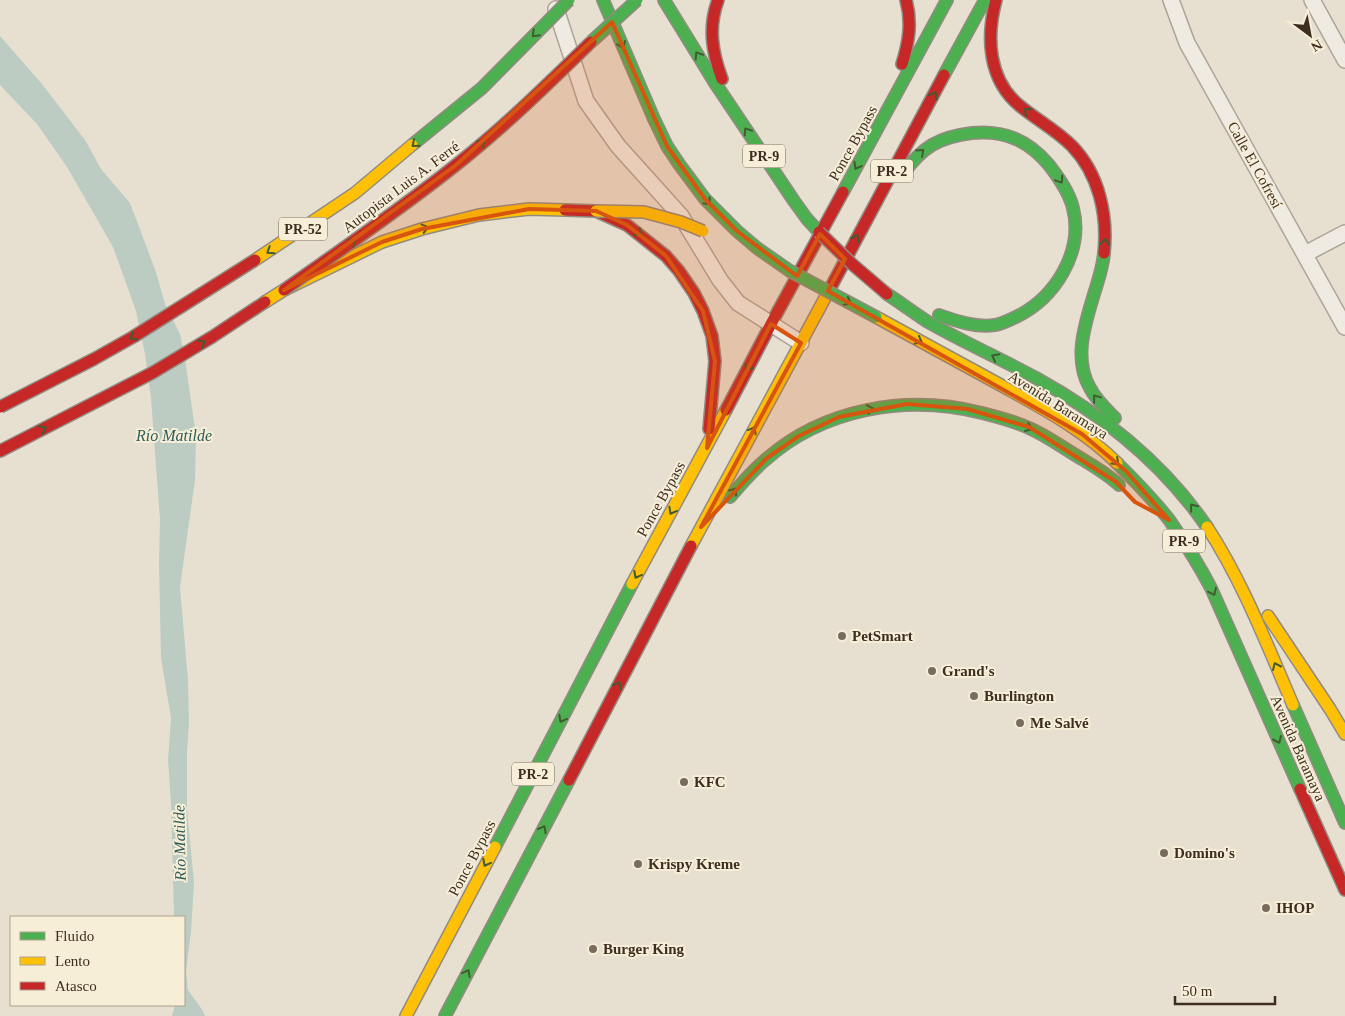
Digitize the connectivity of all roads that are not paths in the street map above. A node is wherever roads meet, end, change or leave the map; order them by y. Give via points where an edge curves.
1 (553, 0) edge
2 (569, 0) edge
3 (603, 0) edge
4 (637, 0) edge
5 (664, 0) edge
6 (718, 0) edge
7 (906, 0) edge
8 (947, 0) edge
9 (985, 0) edge
10 (996, 0) edge
11 (1171, 0) edge
12 (1312, 0) edge
13 (1345, 60) edge
14 (889, 106) junction
15 (734, 110) junction
16 (596, 211) junction
17 (868, 216) junction
18 (1345, 233) edge
19 (715, 236) dead end
20 (740, 248) dead end
21 (1305, 254) junction
22 (790, 271) junction
23 (284, 290) junction
24 (898, 301) junction
25 (771, 324) junction
26 (1345, 327) edge
27 (801, 343) junction
28 (0, 407) edge
29 (707, 448) junction
30 (0, 451) edge
31 (1164, 473) junction
32 (1129, 495) dead end
33 (1144, 506) dead end
34 (1169, 520) junction
35 (701, 527) junction
36 (1227, 558) junction
37 (1345, 734) edge
38 (1345, 822) edge
39 (1345, 890) edge
40 (406, 1016) edge
41 (445, 1016) edge

1 - 25 street via 586,101 618,146 681,216 738,303
2 -> 28 highway, Autopista Luis A. Ferré / PR-52, bridge via 482,88 355,194 133,337
3 -> 22 highway via 654,119 679,164 705,199 737,231
23 -> 4 highway, Autopista Luis A. Ferré / PR-52, bridge via 456,166 523,108
15 -> 5 highway
6 - 15 highway via 712,25 713,46
7 - 14 highway via 910,17 908,46 892,84
8 - 14 highway, Ponce Bypass / PR-2
17 -> 9 highway, PR-2
31 -> 10 highway via 1149,452 1096,399 1083,374 1081,356 1085,325 1104,258 1104,207 1086,163 1069,143 1016,102 995,71 990,35
11 - 21 street, Calle El Cofresí via 1187,43
12 - 13 street
14 -> 25 highway, Ponce Bypass / PR-2
24 -> 15 highway, PR-9, bridge via 860,273 807,219
16 - 19 highway, bridge via 644,212
23 -> 16 highway, bridge via 382,242 422,229 479,215 529,209
16 -> 29 highway via 627,225 666,256 680,271 703,311 712,336 715,361
17 -> 24 highway via 889,195 916,156 941,138 959,134 989,132 1009,136 1042,157 1066,188 1075,228 1068,265 1057,286 1029,311 995,325 979,325 958,322 915,302
27 -> 17 highway, PR-2
18 - 21 street
20 - 22 highway
21 - 26 street, Calle El Cofresí
22 -> 34 highway, Avenida Baramaya / PR-9, bridge via 1042,408 1082,434 1126,471
30 -> 23 highway, Autopista Luis A. Ferré / PR-52 via 152,372
31 -> 24 highway, Avenida Baramaya / PR-9 via 1128,440 1083,407
25 - 27 street
25 -> 29 highway, Ponce Bypass / PR-2
35 -> 27 highway, PR-2
29 -> 40 highway, Ponce Bypass / PR-2
36 -> 31 highway, Avenida Baramaya / PR-9 via 1182,492
35 -> 32 highway via 720,510 741,482 798,436 839,417 907,404 967,409 1029,427 1116,482
33 - 34 highway
34 -> 39 highway, Avenida Baramaya / PR-9 via 1211,588
41 -> 35 highway, PR-2
36 - 37 highway
38 -> 36 highway, Avenida Baramaya / PR-9

